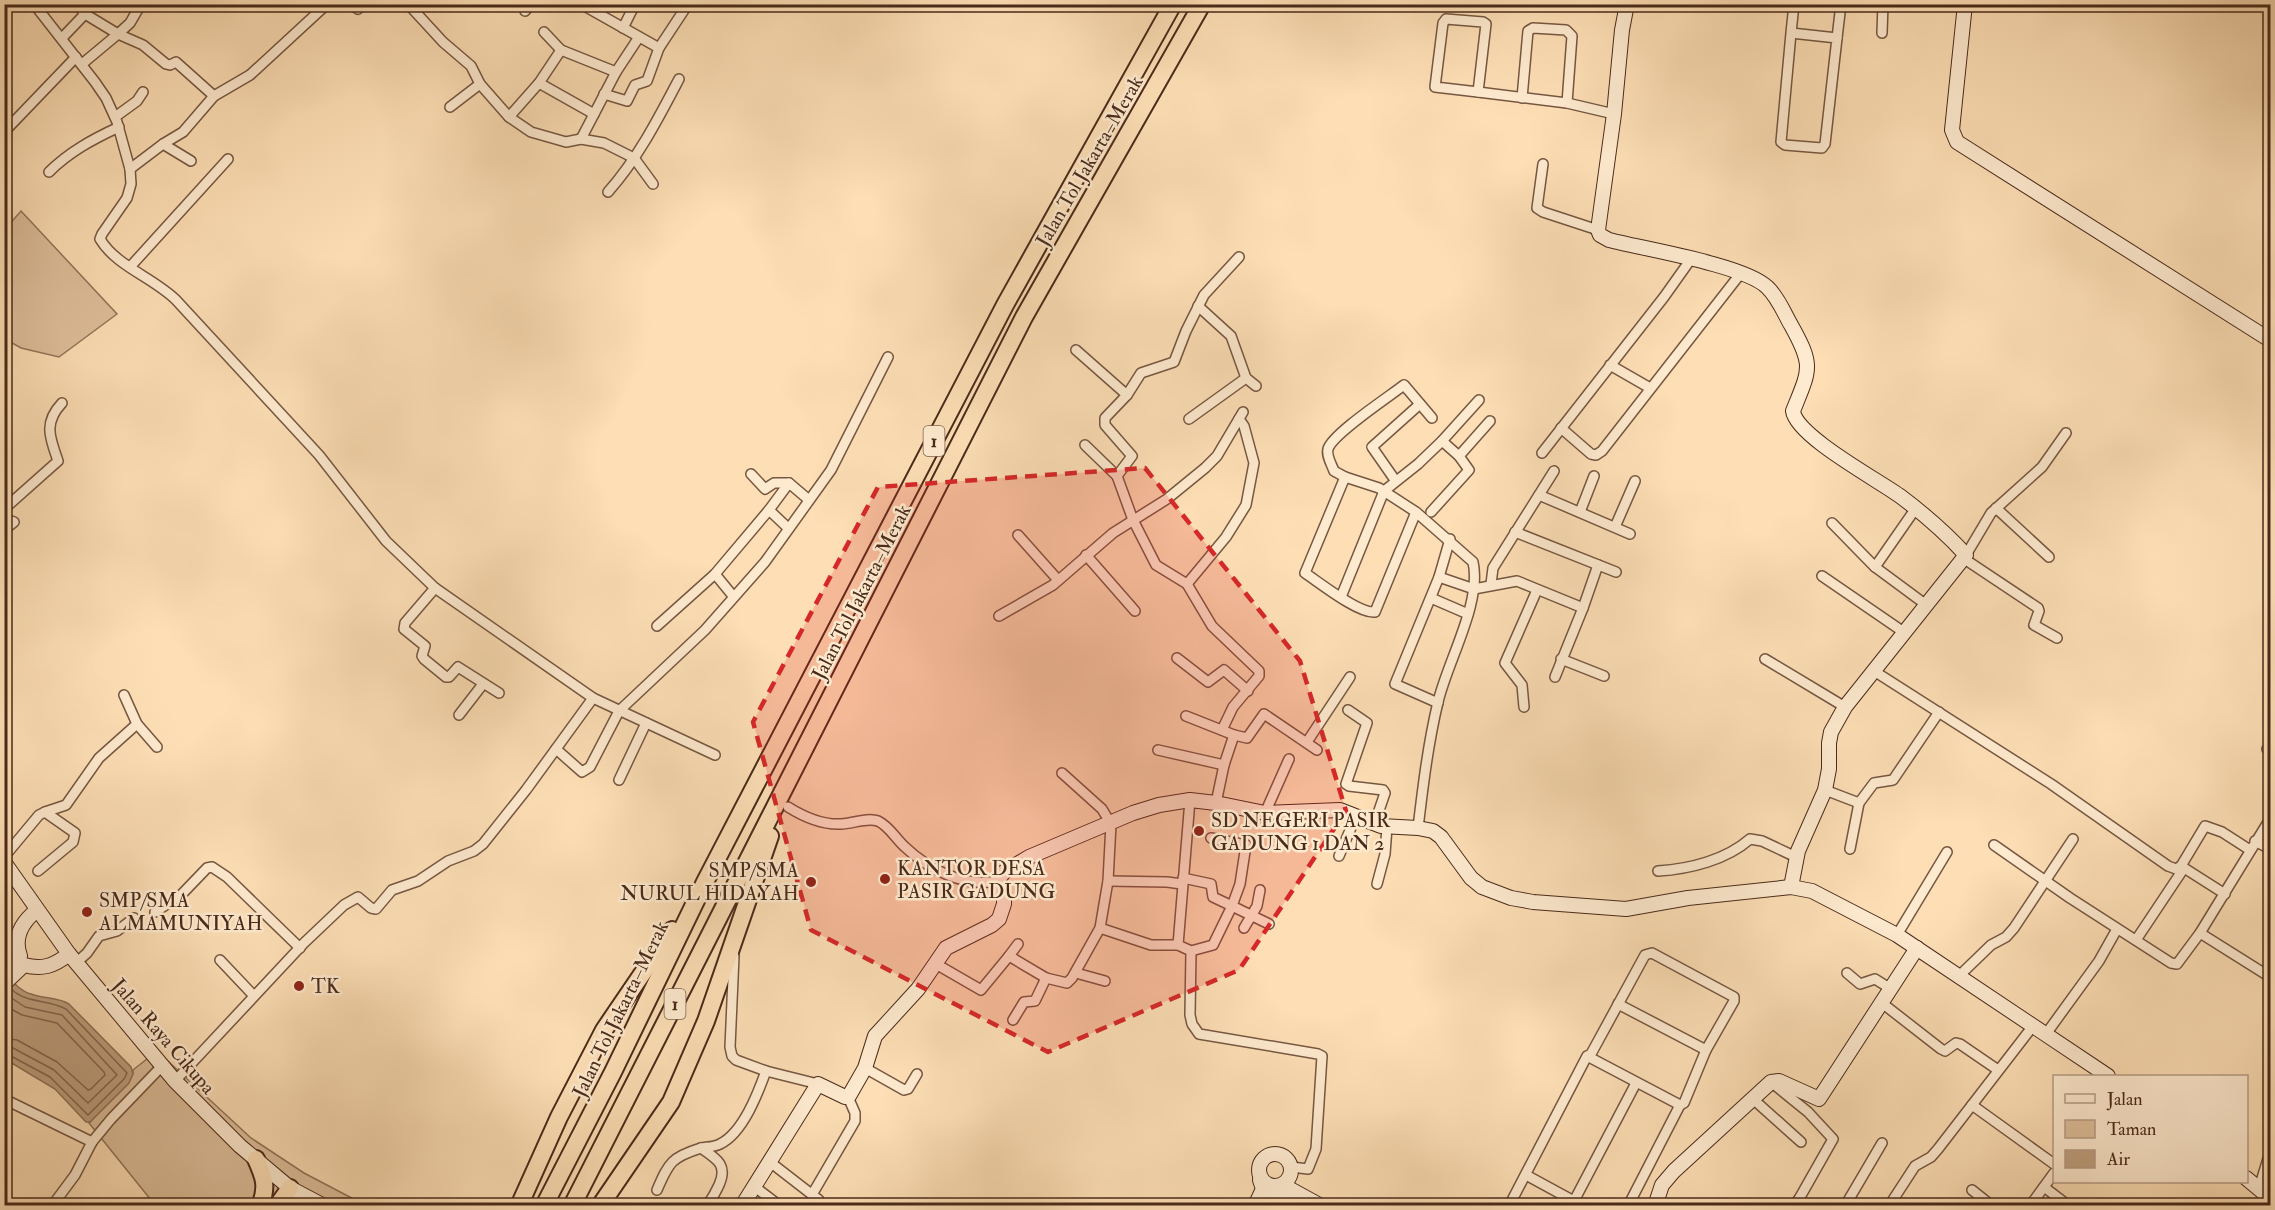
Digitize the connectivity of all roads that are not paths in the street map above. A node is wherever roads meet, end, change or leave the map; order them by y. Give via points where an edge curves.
1 (34, 4) edge
2 (141, 4) edge
3 (327, 4) edge
4 (351, 4) edge
5 (364, 4) edge
6 (408, 4) edge
7 (635, 4) edge
8 (688, 4) edge
9 (1173, 4) edge
10 (1202, 4) edge
11 (1627, 4) edge
12 (1794, 4) edge
13 (1841, 4) edge
14 (1883, 4) edge
15 (1936, 4) edge
16 (584, 5) edge
17 (1959, 5) edge
18 (83, 9) edge
19 (623, 28) junction
20 (544, 32) dead end
21 (1791, 33) junction
22 (1882, 33) dead end
23 (118, 34) junction
24 (639, 37) junction
25 (62, 38) junction
26 (1837, 38) junction
27 (659, 48) junction
28 (561, 50) junction
29 (79, 60) junction
30 (616, 72) junction
31 (679, 79) dead end
32 (539, 83) junction
33 (480, 84) junction
34 (143, 92) dead end
35 (1478, 92) junction
36 (604, 94) junction
37 (214, 96) junction
38 (1522, 98) junction
39 (1567, 103) junction
40 (450, 108) dead end
41 (594, 114) junction
42 (1614, 114) junction
43 (116, 117) junction
44 (510, 117) junction
45 (119, 127) junction
46 (4, 132) edge
47 (581, 139) junction
48 (163, 144) junction
49 (634, 158) junction
50 (228, 159) dead end
51 (191, 161) dead end
52 (1543, 164) dead end
53 (130, 169) junction
54 (49, 172) dead end
55 (654, 184) dead end
56 (608, 192) dead end
57 (1598, 230) junction
58 (1239, 257) dead end
59 (1691, 259) junction
60 (130, 267) junction
61 (1740, 273) junction
62 (1198, 306) junction
63 (2271, 340) edge
64 (1076, 350) dead end
65 (888, 357) dead end
66 (1610, 365) junction
67 (1246, 378) junction
68 (1256, 386) dead end
69 (1650, 388) junction
70 (1127, 395) junction
71 (1479, 400) dead end
72 (62, 403) dead end
73 (1420, 404) junction
74 (1432, 418) dead end
75 (1189, 419) dead end
76 (1490, 421) dead end
77 (1561, 428) junction
78 (2066, 433) dead end
79 (1442, 441) junction
80 (1085, 446) dead end
81 (1542, 453) dead end
82 (1459, 456) junction
83 (1554, 471) dead end
84 (751, 474) dead end
85 (1118, 476) junction
86 (1594, 476) dead end
87 (1345, 477) junction
88 (1635, 481) dead end
89 (789, 483) junction
90 (1389, 485) junction
91 (1539, 495) junction
92 (809, 500) junction
93 (1916, 508) junction
94 (1996, 508) junction
95 (4, 509) edge
96 (769, 510) junction
97 (1416, 512) junction
98 (1431, 512) dead end
99 (1580, 512) junction
100 (4, 518) edge
101 (1133, 520) junction
102 (1832, 523) dead end
103 (1616, 527) junction
104 (788, 528) junction
105 (4, 530) edge
106 (1515, 532) junction
107 (1630, 534) dead end
108 (1018, 535) dead end
109 (1450, 539) junction
110 (1086, 555) junction
111 (1964, 557) junction
112 (2049, 557) dead end
113 (1598, 565) junction
114 (1875, 567) junction
115 (1616, 572) dead end
116 (715, 574) junction
117 (1822, 576) dead end
118 (1439, 577) junction
119 (1058, 580) junction
120 (1187, 584) junction
121 (1490, 585) junction
122 (435, 588) junction
123 (1476, 588) junction
124 (1538, 590) junction
125 (734, 596) junction
126 (1341, 597) junction
127 (1431, 598) junction
128 (1925, 604) junction
129 (1583, 608) junction
130 (1136, 611) dead end
131 (1468, 614) junction
132 (999, 616) dead end
133 (657, 626) dead end
134 (1905, 633) junction
135 (2057, 638) dead end
136 (1177, 658) dead end
137 (1561, 659) junction
138 (1765, 659) dead end
139 (1874, 672) junction
140 (1604, 676) dead end
141 (1350, 677) dead end
142 (1555, 677) dead end
143 (483, 684) junction
144 (1248, 691) junction
145 (499, 693) dead end
146 (124, 696) dead end
147 (593, 698) junction
148 (1438, 703) junction
149 (1524, 707) dead end
150 (1845, 707) junction
151 (1348, 710) dead end
152 (619, 711) junction
153 (1939, 712) junction
154 (459, 715) dead end
155 (1186, 716) dead end
156 (646, 723) junction
157 (137, 724) junction
158 (1222, 730) junction
159 (1234, 735) junction
160 (1307, 742) junction
161 (157, 747) dead end
162 (556, 749) junction
163 (1158, 750) dead end
164 (1317, 750) dead end
165 (715, 755) dead end
166 (1289, 759) dead end
167 (1224, 765) junction
168 (1062, 773) dead end
169 (619, 780) dead end
170 (1825, 790) junction
171 (1190, 800) junction
172 (1216, 803) junction
173 (1859, 803) junction
174 (783, 805) junction
175 (45, 812) junction
176 (1265, 813) junction
177 (1356, 816) junction
178 (2271, 819) edge
179 (1111, 824) junction
180 (1381, 826) junction
181 (1418, 828) junction
182 (1211, 838) dead end
183 (2073, 839) dead end
184 (1994, 845) dead end
185 (2253, 845) junction
186 (1850, 849) dead end
187 (2271, 849) edge
188 (1947, 852) dead end
189 (1339, 856) dead end
190 (1796, 856) junction
191 (4, 857) edge
192 (4, 862) edge
193 (2183, 867) junction
194 (38, 871) dead end
195 (1658, 871) dead end
196 (997, 881) junction
197 (1108, 881) junction
198 (1182, 881) junction
199 (2046, 881) junction
200 (705, 882) junction
201 (1377, 884) dead end
202 (1791, 887) junction
203 (1260, 890) dead end
204 (2225, 894) junction
205 (1232, 906) junction
206 (37, 910) junction
207 (155, 912) dead end
208 (1252, 915) junction
209 (134, 918) dead end
210 (1269, 924) dead end
211 (1100, 928) junction
212 (1245, 928) dead end
213 (2117, 928) junction
214 (2200, 933) junction
215 (1897, 935) junction
216 (736, 936) junction
217 (2136, 940) junction
218 (1018, 944) dead end
219 (1178, 945) junction
220 (300, 948) junction
221 (1917, 948) junction
222 (1191, 951) junction
223 (1009, 956) junction
224 (72, 958) junction
225 (22, 960) junction
226 (220, 960) dead end
227 (936, 964) junction
228 (4, 972) edge
229 (1076, 973) junction
230 (1847, 973) dead end
231 (1959, 976) junction
232 (2270, 976) edge
233 (1046, 978) junction
234 (1105, 981) dead end
235 (4, 984) edge
236 (1892, 989) junction
237 (254, 996) junction
238 (1618, 1004) junction
239 (1882, 1004) junction
240 (1013, 1020) dead end
241 (2033, 1026) junction
242 (2046, 1035) junction
243 (1706, 1050) junction
244 (1587, 1056) junction
245 (162, 1066) junction
246 (865, 1068) junction
247 (1998, 1070) junction
248 (766, 1071) junction
249 (917, 1074) dead end
250 (2105, 1075) edge
251 (175, 1081) junction
252 (1771, 1082) junction
253 (817, 1083) junction
254 (1636, 1083) junction
255 (848, 1097) junction
256 (1815, 1097) junction
257 (4, 1099) edge
258 (1753, 1099) junction
259 (1680, 1105) junction
260 (1972, 1105) junction
261 (1808, 1112) junction
262 (1801, 1142) dead end
263 (92, 1143) junction
264 (1882, 1143) dead end
265 (701, 1148) junction
266 (2271, 1152) edge
267 (256, 1159) junction
268 (770, 1162) junction
269 (2053, 1163) edge
270 (1291, 1167) junction
271 (1526, 1175) junction
272 (2053, 1176) edge
273 (2248, 1179) edge
274 (755, 1187) junction
275 (2044, 1187) junction
276 (290, 1188) junction
277 (2259, 1188) junction
278 (1269, 1189) junction
279 (657, 1190) dead end
280 (1972, 1190) dead end
281 (813, 1192) junction
282 (2271, 1198) edge
283 (1574, 1201) junction
284 (1796, 1203) edge
285 (52, 1206) edge
286 (260, 1206) edge
287 (277, 1206) edge
288 (324, 1206) edge
289 (519, 1206) edge
290 (544, 1206) edge
291 (572, 1206) edge
292 (600, 1206) edge
293 (706, 1206) edge
294 (742, 1206) edge
295 (780, 1206) edge
296 (819, 1206) edge
297 (1255, 1206) edge
298 (1297, 1206) edge
299 (1321, 1206) edge
300 (1509, 1206) edge
301 (1583, 1206) edge
302 (1628, 1206) edge
303 (1655, 1206) edge
304 (1809, 1206) edge
305 (1845, 1206) edge
306 (1889, 1206) edge
307 (1992, 1206) edge
308 (2030, 1206) edge
309 (2069, 1206) edge

1 - 25 street
2 - 23 street
3 - 37 street via 250,75
4 - 5 street via 358,9
6 - 33 street via 471,66
7 - 19 street
8 - 27 street
9 - 200 highway, Jalan Tol Jakarta–Merak / 1 via 1005,305
10 - 174 highway, Jalan Tol Jakarta–Merak / 1 via 1024,317
11 - 42 street
12 - 21 street
13 - 26 street
14 - 22 street
15 - 17 street
16 - 19 street
17 - 63 street via 1952,130 1957,142
18 - 23 street
18 - 25 street
19 - 24 street
20 - 28 street
21 - 26 street
21 - 26 street via 1781,140 1785,145 1822,148 1825,144
23 - 29 street
23 - 37 street via 143,45 166,64 176,62
24 - 27 street
24 - 30 street
25 - 29 street
27 - 36 street via 647,81 635,85 627,101
28 - 30 street
28 - 32 street
29 - 43 street
29 - 46 street
30 - 36 street
31 - 49 street
32 - 41 street
32 - 44 street
33 - 40 street
33 - 44 street
34 - 43 street
35 - 35 street via 1435,87 1446,19 1485,24
35 - 38 street
36 - 41 street
37 - 48 street via 183,132
38 - 39 street
38 - 39 street via 1528,31 1566,30 1572,36
39 - 42 street
41 - 47 street
42 - 57 street
43 - 45 street
44 - 47 street via 531,132 566,142
45 - 53 street
45 - 54 street via 94,138
47 - 49 street via 604,143
48 - 51 street
48 - 53 street
49 - 55 street
49 - 56 street
50 - 60 street
52 - 57 street via 1537,208
53 - 60 street via 127,198 100,239
57 - 59 street via 1609,240
58 - 62 street via 1204,294
59 - 61 street
59 - 66 street
60 - 122 street via 176,300 320,455 386,541
61 - 69 street
61 - 93 street via 1768,287 1804,348 1808,370 1793,411 1797,422 1836,454
62 - 67 street via 1231,336
62 - 70 street via 1174,362 1144,371
64 - 70 street
65 - 92 street via 831,470
66 - 69 street
66 - 77 street
67 - 68 street
67 - 75 street
69 - 77 street via 1599,453 1591,454
70 - 85 street via 1104,421 1132,456
71 - 79 street
72 - 95 street via 50,419 58,461
73 - 74 street
73 - 87 street via 1404,385 1344,430 1329,446 1328,454 1334,471
73 - 90 street via 1372,447
76 - 82 street
77 - 81 street
78 - 94 street via 2042,467
79 - 82 street
79 - 90 street
80 - 85 street
82 - 98 street via 1469,470
83 - 91 street
84 - 89 street via 765,489 774,483
85 - 101 street
86 - 99 street
87 - 90 street
87 - 126 street via 1305,573
88 - 103 street
89 - 92 street
89 - 96 street
90 - 97 street
90 - 126 street
91 - 99 street
91 - 106 street
92 - 104 street
93 - 111 street
93 - 114 street
94 - 111 street
94 - 112 street
96 - 104 street
96 - 116 street
97 - 109 street
97 - 126 street via 1375,612
99 - 103 street
100 - 105 street via 14,522
101 - 110 street
101 - 120 street via 1156,565
101 - 120 street via 1167,499 1211,463 1241,415 1254,463 1246,505 1226,537
102 - 114 street
103 - 107 street
104 - 125 street via 765,562
106 - 113 street
106 - 121 street via 1492,568
108 - 119 street
109 - 118 street
109 - 123 street via 1473,561
110 - 119 street
110 - 130 street
111 - 128 street
111 - 135 street via 2038,608 2034,625
113 - 115 street
113 - 129 street
114 - 128 street
116 - 125 street
116 - 133 street
117 - 134 street
118 - 123 street
118 - 127 street
119 - 132 street
120 - 144 street via 1212,626 1259,671
121 - 123 street
121 - 124 street via 1517,581
122 - 143 street via 404,629 425,646 422,657 446,676 450,677 458,667
122 - 147 street
123 - 131 street
124 - 129 street
124 - 149 street via 1505,663 1522,685
125 - 152 street via 705,630
127 - 131 street
127 - 148 street via 1395,684
128 - 134 street
129 - 137 street
131 - 148 street
134 - 139 street
136 - 144 street via 1208,682 1224,670
137 - 140 street
137 - 142 street
138 - 150 street
139 - 150 street
139 - 153 street
141 - 160 street
143 - 145 street
143 - 154 street
144 - 158 street via 1233,708
146 - 157 street
147 - 152 street
147 - 162 street
148 - 181 street via 1427,750
150 - 170 street via 1831,732
151 - 180 street via 1367,723 1346,784 1383,790
152 - 156 street
152 - 162 street via 585,771 577,769
153 - 173 street via 1893,780 1874,783
153 - 193 street via 2168,866
155 - 158 street
156 - 165 street
156 - 169 street
157 - 161 street
157 - 175 street via 99,758 66,805
158 - 159 street
159 - 160 street via 1248,737 1264,714
159 - 167 street
160 - 164 street
162 - 220 street via 478,849 448,861 418,881 392,890 376,909 354,898
163 - 167 street
166 - 176 street
167 - 172 street
168 - 179 street via 1102,809
170 - 173 street
170 - 190 street
171 - 172 street
171 - 179 street via 1159,805
171 - 198 street
172 - 176 street
173 - 186 street
174 - 196 street via 814,820 839,824 874,820 929,866 976,883
174 - 216 highway
174 - 291 highway, Jalan Tol Jakarta–Merak / 1
175 - 191 street via 39,814
175 - 194 street via 75,833 75,837
176 - 177 street via 1340,810
177 - 180 street
177 - 189 street
178 - 185 street
179 - 196 street via 1029,857
179 - 197 street
180 - 181 street
180 - 201 street via 1385,854
181 - 202 street via 1438,834 1482,887 1533,902 1626,909
182 - 205 street via 1246,845
183 - 199 street
184 - 199 street
185 - 187 street
185 - 193 street via 2205,826
185 - 204 street
188 - 215 street
190 - 195 street via 1750,839 1738,849 1706,862
190 - 202 street
192 - 206 street, Jalan Raya Cikupa
193 - 204 street
193 - 217 street
196 - 227 street via 1004,896 999,919 946,948
197 - 198 street
197 - 211 street
198 - 205 street via 1211,884 1213,897
198 - 219 street
199 - 213 street
199 - 231 street via 2006,937 1991,945
200 - 289 highway via 604,1030
200 - 290 highway, Jalan Tol Jakarta–Merak / 1
202 - 215 street via 1812,891
203 - 208 street
204 - 214 street
205 - 208 street
205 - 222 street via 1213,945
206 - 224 street, Jalan Raya Cikupa
206 - 225 street via 22,925 18,937
207 - 220 street via 182,895 212,867
208 - 210 street
208 - 212 street
209 - 224 street via 117,931 99,936 87,953
211 - 219 street via 1151,945
211 - 229 street
213 - 217 street
213 - 242 street via 2099,961
214 - 217 street via 2174,965
214 - 232 street
215 - 221 street
216 - 248 street via 730,1047 736,1060
216 - 292 highway via 706,1021 671,1101
218 - 223 street
219 - 222 street
220 - 237 street
221 - 231 street
221 - 236 street
222 - 270 street via 1190,1015 1199,1034 1322,1056 1316,1149 1308,1169
223 - 227 street via 981,990
223 - 233 street
224 - 225 street via 44,968
224 - 245 street, Jalan Raya Cikupa
225 - 228 street
225 - 235 street
226 - 237 street
227 - 246 street via 875,1036
229 - 233 street via 1067,982
229 - 234 street
230 - 236 street via 1860,984 1875,979
231 - 241 street
233 - 240 street via 1035,1001 1024,1002
236 - 239 street
237 - 251 street
238 - 243 street
238 - 243 street via 1648,952 1732,994 1734,1000
238 - 244 street
239 - 247 street via 1941,1049 1960,1044
239 - 256 street via 1819,1099
241 - 242 street
241 - 247 street
242 - 250 street
243 - 259 street
244 - 254 street
244 - 271 street
245 - 251 street, Jalan Raya Cikupa
245 - 263 street
246 - 249 street via 906,1090
246 - 255 street
247 - 260 street
248 - 253 street
248 - 265 street via 749,1110 732,1134 720,1144
251 - 267 street, Jalan Raya Cikupa
252 - 256 street
252 - 258 street
252 - 261 street
253 - 255 street
253 - 268 street
254 - 259 street
254 - 283 street
255 - 281 street via 855,1121
256 - 261 street
257 - 263 street
258 - 262 street
258 - 303 street via 1674,1171 1662,1185
259 - 302 street
260 - 269 street
260 - 306 street via 1931,1156 1915,1166
261 - 284 street via 1833,1139
263 - 285 street
264 - 305 street
265 - 279 street via 671,1161
265 - 293 street via 714,1156 724,1173
266 - 277 street
267 - 276 street, Jalan Raya Cikupa
267 - 286 highway via 266,1189
268 - 274 street
268 - 281 street
270 - 278 street via 1286,1182
270 - 278 street via 1281,1155 1271,1154 1262,1160 1259,1174
271 - 283 street
271 - 300 street
272 - 275 street
273 - 277 street
274 - 294 street
274 - 295 street
275 - 308 street
275 - 309 street
276 - 287 highway
276 - 288 street, Jalan Raya Cikupa
277 - 282 street
278 - 297 street
278 - 298 street
278 - 299 street via 1290,1189
280 - 307 street
281 - 296 street
283 - 301 street
284 - 304 street

